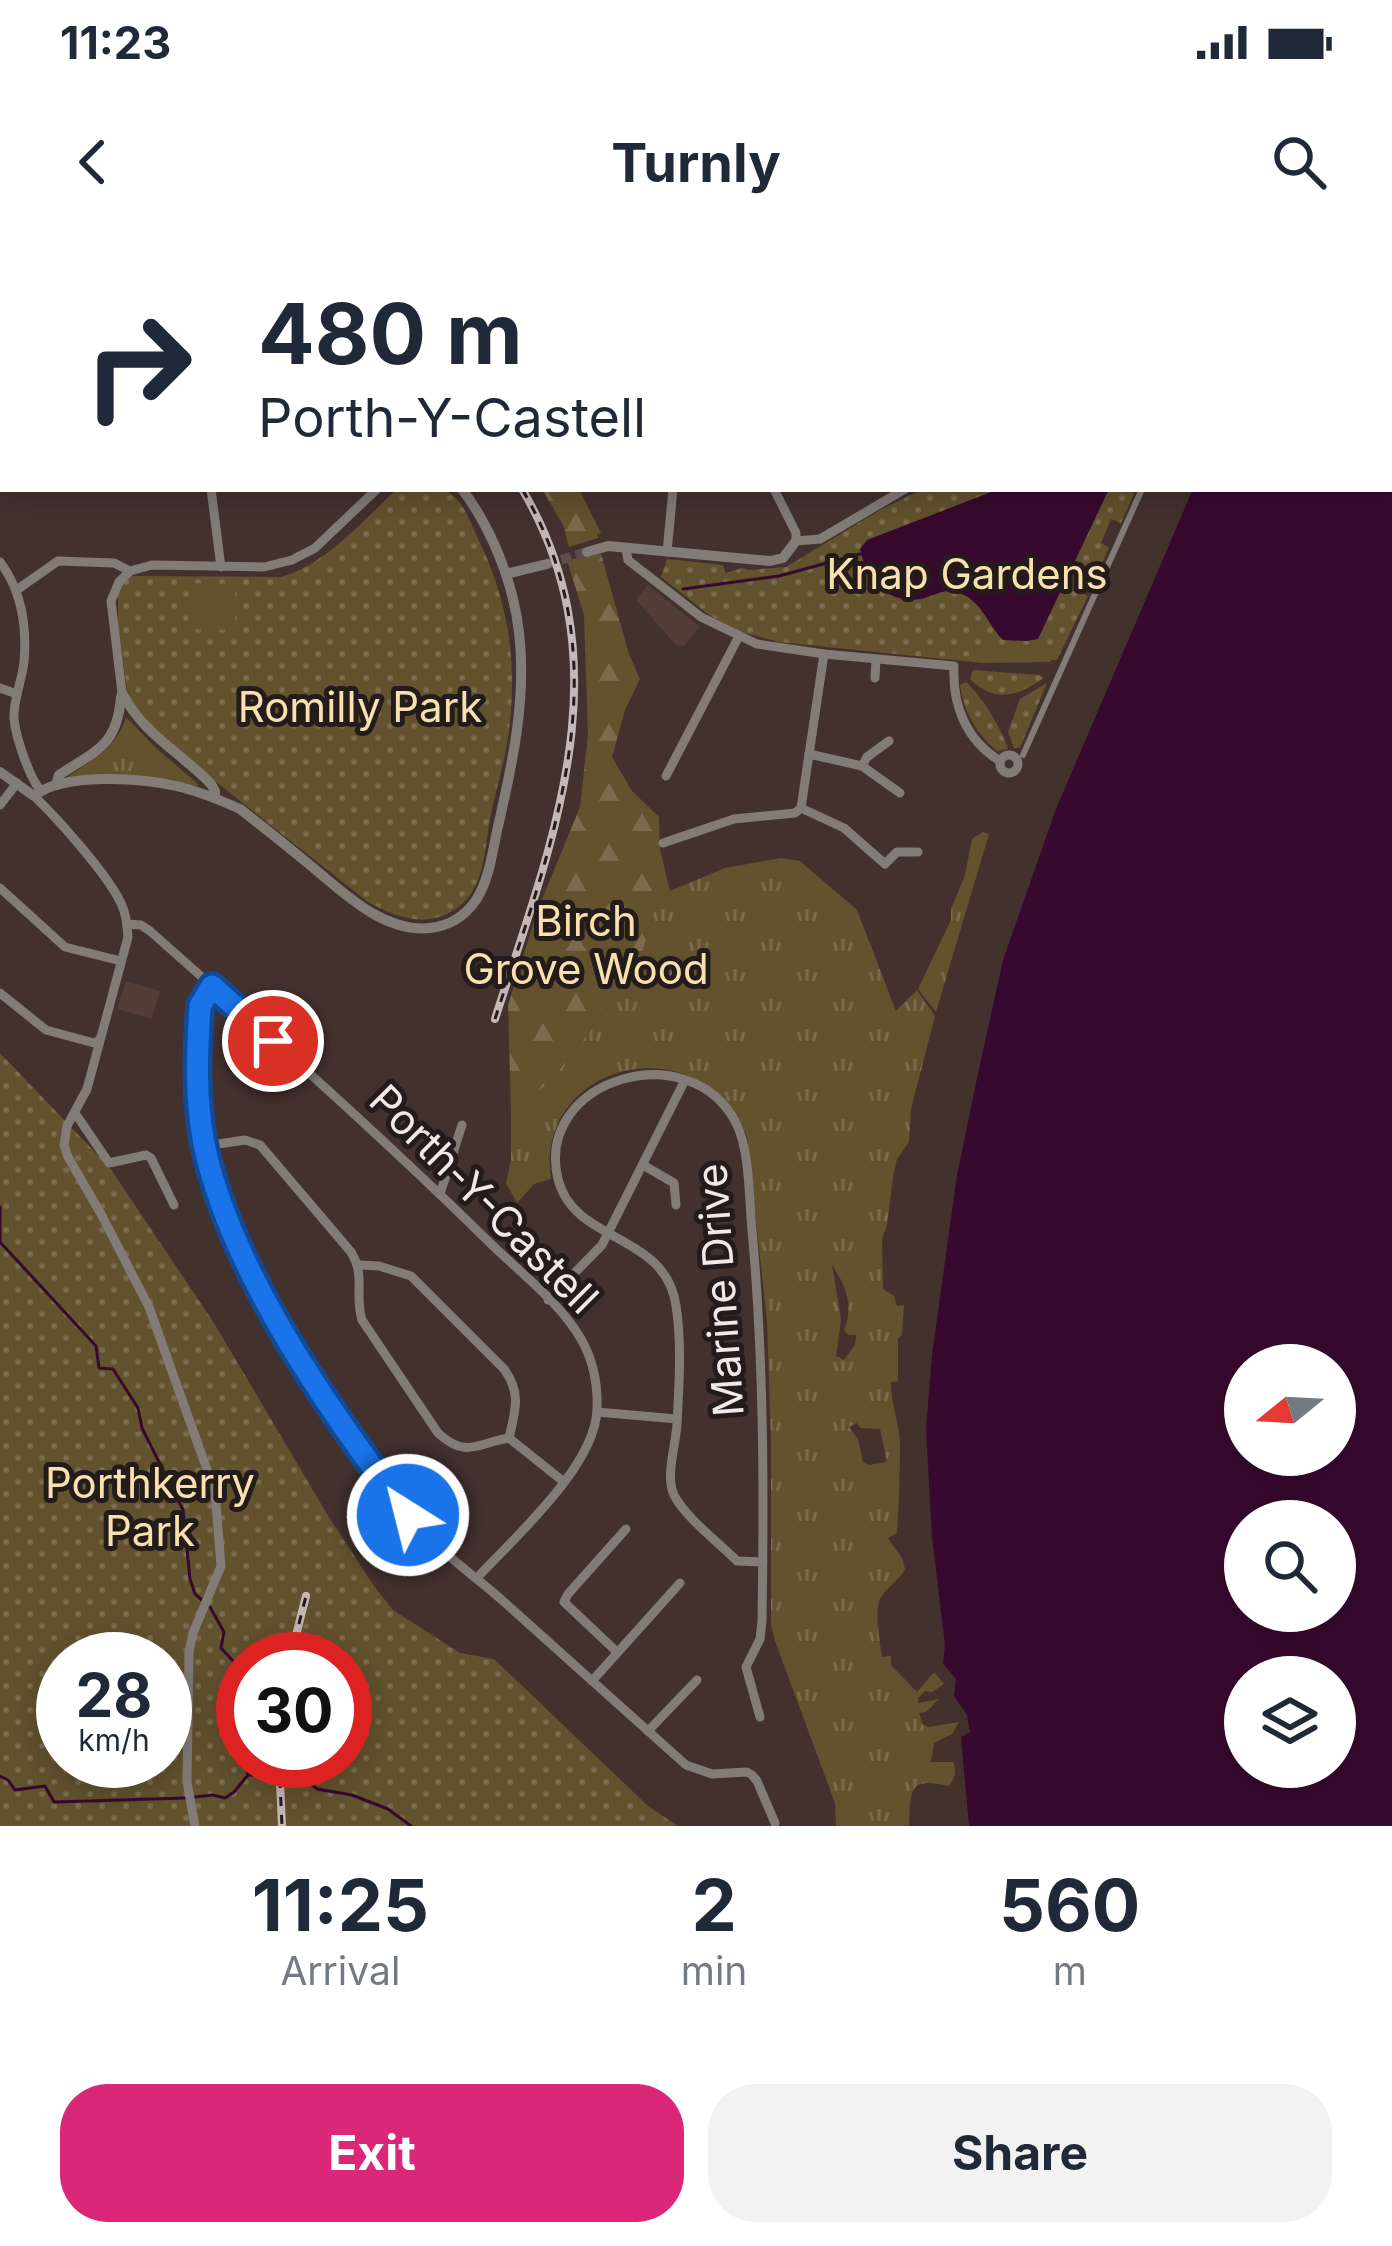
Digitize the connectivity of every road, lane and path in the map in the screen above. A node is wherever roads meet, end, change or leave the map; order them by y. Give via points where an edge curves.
1 (211, 492) edge
2 (374, 492) edge
3 (464, 492) edge
4 (672, 492) edge
5 (776, 492) edge
6 (900, 492) edge
7 (1141, 492) edge
8 (796, 542) junction
9 (626, 548) junction
10 (661, 551) junction
11 (587, 552) tunnel mouth
12 (0, 562) edge
13 (547, 564) tunnel mouth
14 (221, 567) junction
15 (130, 572) junction
16 (506, 574) junction
17 (645, 574) junction
18 (18, 589) junction
19 (738, 638) junction
20 (824, 654) junction
21 (876, 659) junction
22 (875, 678) dead end
23 (0, 688) edge
24 (17, 694) junction
25 (122, 694) junction
26 (889, 741) dead end
27 (809, 754) junction
28 (1023, 755) dead end
29 (1000, 760) dead end
30 (862, 766) junction
31 (0, 772) edge
32 (666, 776) dead end
33 (16, 782) junction
34 (56, 785) junction
35 (37, 793) junction
36 (900, 793) dead end
37 (214, 798) junction
38 (0, 805) edge
39 (801, 808) junction
40 (663, 843) dead end
41 (918, 851) dead end
42 (0, 889) edge
43 (128, 924) junction
44 (121, 961) junction
45 (212, 986) junction
46 (0, 993) edge
47 (99, 1040) junction
48 (686, 1080) junction
49 (75, 1113) junction
50 (462, 1125) dead end
51 (205, 1147) junction
52 (643, 1165) junction
53 (440, 1194) junction
54 (174, 1205) dead end
55 (676, 1205) dead end
56 (610, 1232) junction
57 (360, 1265) junction
58 (548, 1300) junction
59 (597, 1412) junction
60 (677, 1419) junction
61 (509, 1438) junction
62 (564, 1482) junction
63 (626, 1529) dead end
64 (763, 1562) junction
65 (477, 1578) junction
66 (680, 1582) dead end
67 (617, 1652) junction
68 (698, 1680) dead end
69 (592, 1681) junction
70 (760, 1718) dead end
71 (648, 1731) junction
72 (764, 1798) junction
73 (750, 1805) dead end
74 (775, 1823) edge
75 (195, 1826) edge

1 - 14 street
2 - 14 street via 303,556
3 - 16 street
4 - 10 street
5 - 8 street
6 - 8 street via 820,539
7 - 28 street
8 - 10 street via 770,561
9 - 10 street
9 - 11 street
9 - 17 street
10 - 17 street
12 - 18 street
13 - 16 street
14 - 15 street
15 - 18 street via 114,563 58,561
15 - 25 street via 111,601
16 - 37 street via 519,631 520,708 488,872 458,919 414,928 374,915 240,809
17 - 19 street
18 - 24 street via 24,664
19 - 20 street
19 - 32 street
20 - 21 street
20 - 27 street
21 - 22 street
21 - 29 street via 953,666 961,716
23 - 24 street
24 - 35 street via 14,723
25 - 34 street via 112,736
25 - 37 street via 145,728 211,784
26 - 30 street
27 - 30 street
27 - 39 street
30 - 36 street
31 - 33 street
33 - 35 street
33 - 38 street
34 - 35 street
34 - 37 street via 144,780
35 - 43 street via 120,900
39 - 40 street
39 - 41 street via 844,828 885,864 897,852
42 - 44 street via 65,946
43 - 44 street
43 - 45 street, Porth-Y-Castell via 150,931
44 - 47 street
45 - 51 street via 200,1006 196,1058
45 - 53 street, Porth-Y-Castell
46 - 47 street via 46,1030
47 - 49 street
48 - 52 street
48 - 56 street via 650,1073 616,1080 582,1103 561,1133 558,1178 567,1199
48 - 64 street, Marine Drive via 725,1107 741,1135 760,1322
49 - 54 street via 109,1163 152,1158
49 - 75 street via 64,1135 68,1157 149,1307 215,1492 221,1566 189,1652
50 - 53 street
51 - 57 street via 260,1145
51 - 65 street via 274,1316 408,1515
52 - 55 street via 674,1183
52 - 56 street
53 - 58 street, Porth-Y-Castell
56 - 58 street
56 - 60 street via 652,1259 675,1298
57 - 61 street via 411,1276 504,1370 518,1398
57 - 61 street via 362,1321 438,1433 473,1449
58 - 59 street, Porth-Y-Castell via 586,1348
59 - 60 street
59 - 62 street via 586,1450
60 - 64 street via 671,1488 678,1502 737,1561
61 - 62 street
62 - 65 street
63 - 67 street via 565,1603
64 - 70 street, Marine Drive via 760,1640 746,1666
65 - 69 street
66 - 67 street
67 - 69 street
68 - 71 street
69 - 71 street
71 - 72 street via 701,1772 747,1772
72 - 73 street
72 - 74 street

